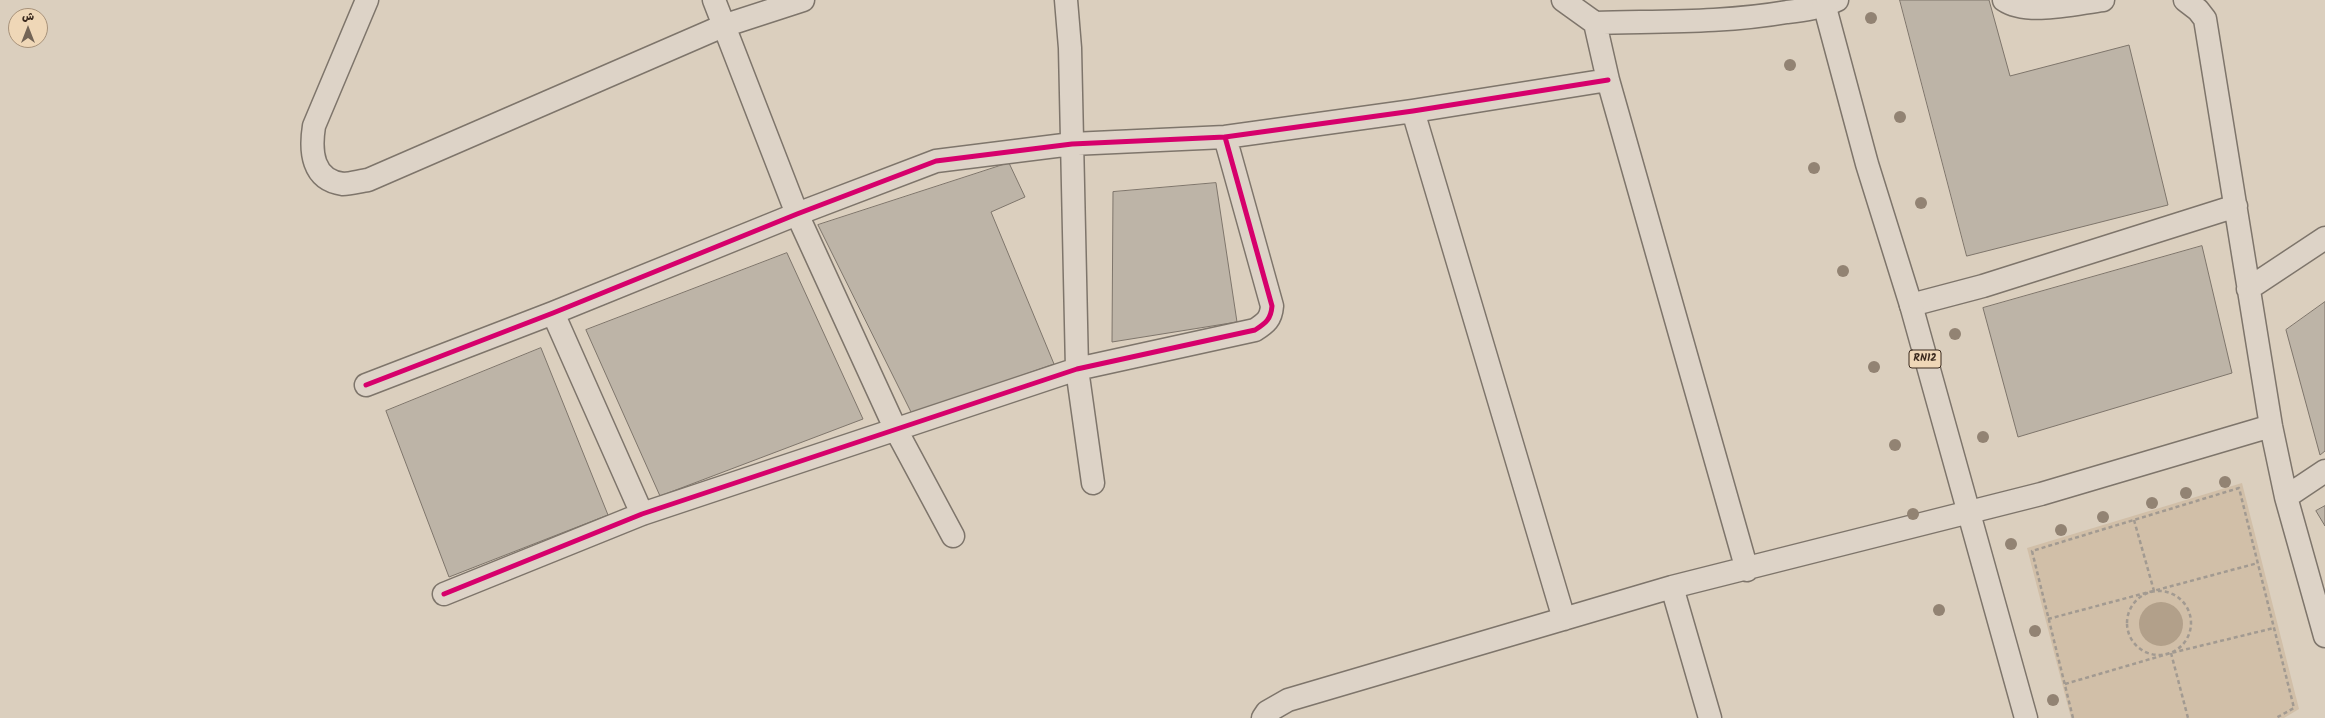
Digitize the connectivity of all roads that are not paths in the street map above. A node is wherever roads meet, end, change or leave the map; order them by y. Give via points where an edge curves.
1 (367, 0) edge
2 (714, 0) edge
3 (803, 0) edge
4 (1066, 0) edge
5 (1564, 0) edge
6 (2004, 0) edge
7 (2104, 0) edge
8 (2185, 0) edge
9 (1828, 2) edge
10 (1595, 23) junction
11 (723, 26) junction
12 (1608, 80) junction
13 (1413, 111) junction
14 (1224, 137) junction
15 (1072, 144) junction
16 (2236, 206) junction
17 (797, 214) junction
18 (2325, 238) edge
19 (2248, 289) junction
20 (1911, 305) junction
21 (553, 314) junction
22 (1077, 369) junction
23 (366, 385) dead end
24 (2271, 426) junction
25 (895, 428) junction
26 (2325, 471) edge
27 (1094, 483) dead end
28 (2286, 496) junction
29 (1968, 512) junction
30 (642, 514) junction
31 (953, 536) dead end
32 (1747, 570) junction
33 (1672, 588) junction
34 (444, 594) dead end
35 (1564, 618) junction
36 (2325, 636) edge
37 (1263, 718) edge
38 (1710, 718) edge
39 (2026, 718) edge

1 - 11 street via 314,126 311,144 315,167 329,180 345,184 368,180
2 - 11 street
3 - 11 street
4 - 15 street
5 - 10 street
6 - 7 street via 2012,6 2029,8
8 - 16 street via 2205,19
9 - 10 street via 1770,15 1724,20
9 - 20 street, RN12 via 1867,164
10 - 12 street
11 - 17 street
12 - 13 street
12 - 32 street
13 - 14 street
13 - 35 street
14 - 15 street
14 - 22 street via 1272,306 1271,316 1265,324 1255,330
15 - 17 street via 936,162
15 - 22 street
16 - 19 street
16 - 20 street via 1983,286
17 - 21 street
17 - 25 street
18 - 19 street
19 - 24 street
20 - 29 street, RN12
21 - 23 street
21 - 30 street
22 - 25 street
22 - 27 street
24 - 28 street
24 - 29 street via 2041,494
25 - 30 street
25 - 31 street
26 - 28 street
28 - 36 street
29 - 32 street
29 - 39 street, RN12
30 - 34 street
32 - 33 street
33 - 35 street
33 - 38 street
35 - 37 street via 1288,700 1267,712

